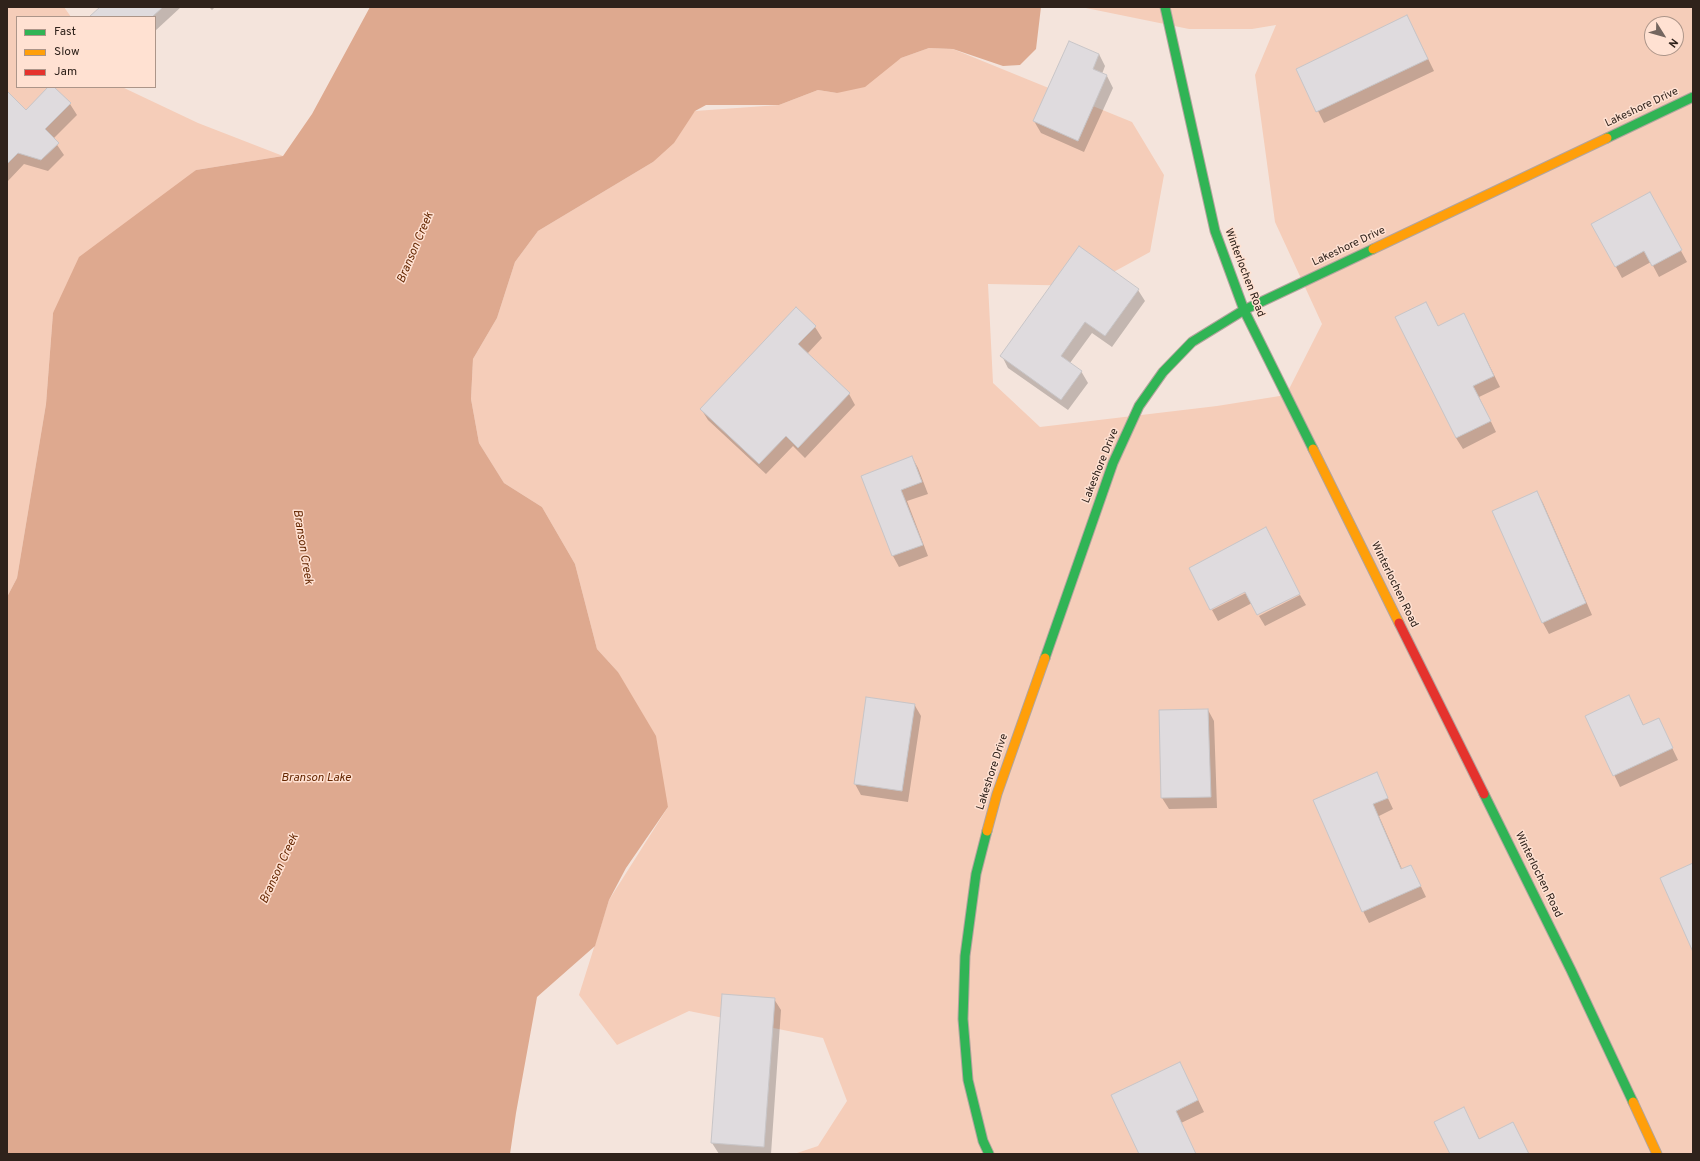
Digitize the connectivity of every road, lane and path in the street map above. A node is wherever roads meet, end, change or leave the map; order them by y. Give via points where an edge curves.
1 (1165, 7) edge
2 (1693, 97) edge
3 (1244, 310) junction
4 (989, 1154) edge
5 (1657, 1154) edge

1 - 3 street, Winterlochen Road via 1215,231
2 - 3 street, Lakeshore Drive
3 - 4 street, Lakeshore Drive via 1192,342 1163,372 1139,406 1114,463 997,794 976,874 965,956 963,1019 968,1080 983,1141
3 - 5 street, Winterlochen Road via 1571,970

